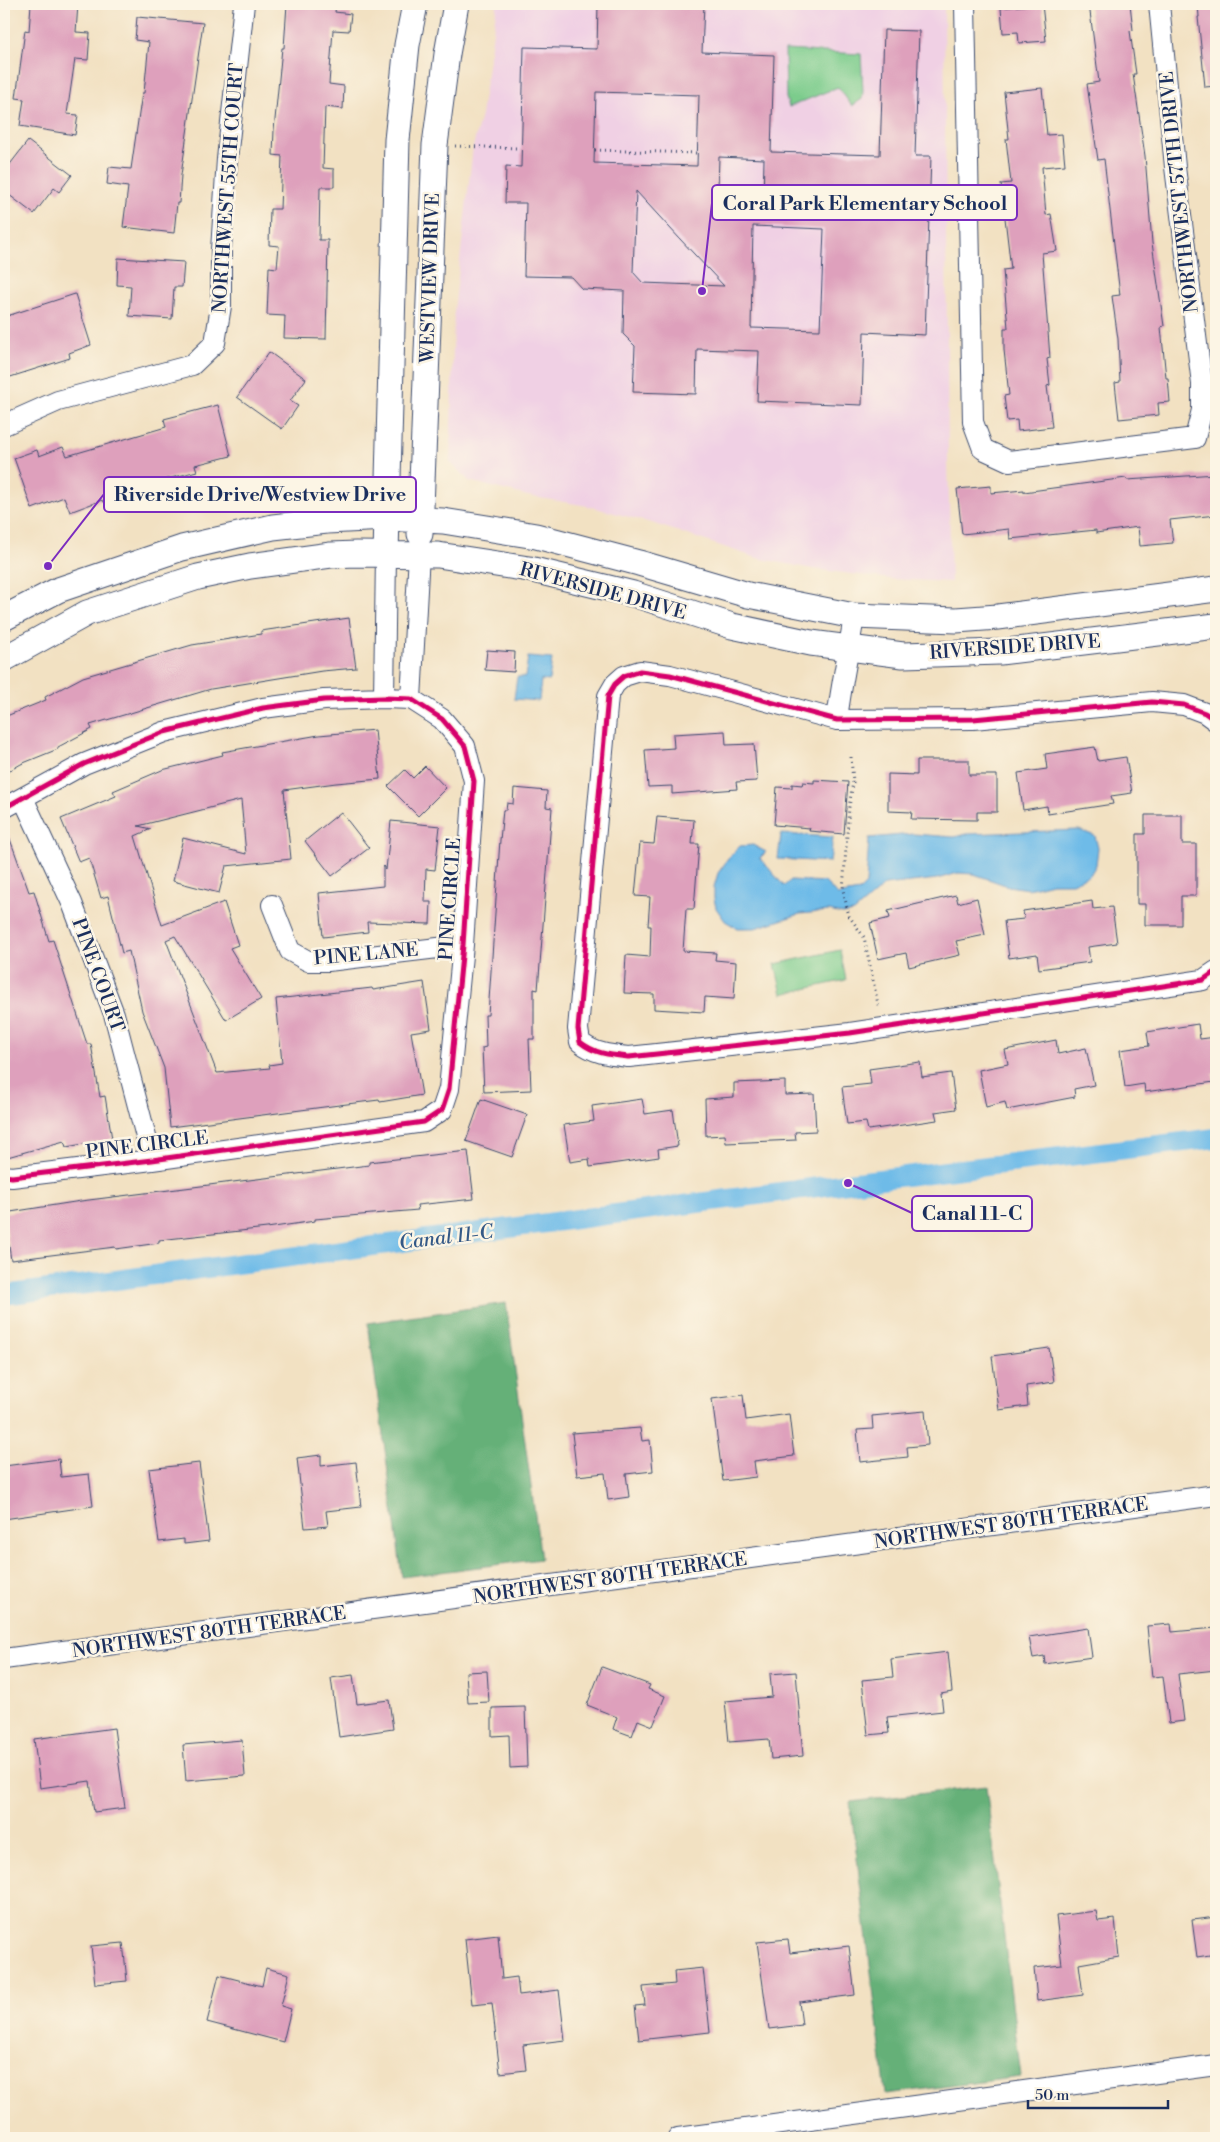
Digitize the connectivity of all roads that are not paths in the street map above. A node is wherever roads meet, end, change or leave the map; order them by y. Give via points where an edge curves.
1 (244, 4) edge
2 (415, 4) edge
3 (456, 4) edge
4 (965, 4) edge
5 (1159, 4) edge
6 (1209, 413) edge
7 (4, 425) edge
8 (386, 518) junction
9 (421, 519) junction
10 (386, 554) junction
11 (419, 554) junction
12 (1216, 589) edge
13 (854, 616) junction
14 (4, 618) edge
15 (1216, 626) edge
16 (849, 648) junction
17 (4, 659) edge
18 (384, 698) junction
19 (411, 699) junction
20 (837, 720) junction
21 (1216, 721) edge
22 (23, 798) junction
23 (4, 808) edge
24 (272, 905) dead end
25 (463, 945) junction
26 (1216, 971) edge
27 (152, 1160) junction
28 (4, 1176) edge
29 (1216, 1495) edge
30 (4, 1659) edge
31 (1216, 2065) edge
32 (678, 2138) edge

1 - 7 street, NORTHWEST 55TH COURT via 226,159 221,306 215,343 192,365 58,401
2 - 8 street, WESTVIEW DRIVE via 407,45 397,140
3 - 9 street, WESTVIEW DRIVE via 435,145
4 - 6 street, NORTHWEST 57TH DRIVE via 972,422 983,450 1009,461 1195,438
5 - 6 street, NORTHWEST 57TH DRIVE via 1175,167 1202,384
8 - 9 street, RIVERSIDE DRIVE
8 - 10 street, WESTVIEW DRIVE
8 - 14 street, RIVERSIDE DRIVE via 273,527 182,548 58,590
9 - 11 street, WESTVIEW DRIVE
9 - 13 street, RIVERSIDE DRIVE via 536,536 748,595
10 - 11 street, RIVERSIDE DRIVE
10 - 17 street, RIVERSIDE DRIVE via 331,555 198,577 87,613
10 - 18 street
11 - 16 street, RIVERSIDE DRIVE via 529,569 633,594 732,626 810,644
11 - 19 street
12 - 13 street, RIVERSIDE DRIVE via 998,617 956,620
13 - 16 street
15 - 16 street, RIVERSIDE DRIVE via 975,654 903,655
16 - 20 street
18 - 19 street
18 - 22 street via 324,700 262,708 164,732 84,764
19 - 25 street, PINE CIRCLE via 442,720 465,746 474,781
20 - 21 street via 973,719 1152,702 1184,705
20 - 26 street via 670,675 640,671 624,676 615,684 608,696 578,1029 580,1042 608,1055 629,1057 882,1028 1203,980
22 - 23 street
22 - 27 street, PINE COURT via 72,903 114,1014
24 - 25 street, PINE LANE via 290,951 308,961 328,962
25 - 27 street, PINE CIRCLE via 449,1090 442,1110 424,1122
27 - 28 street, PINE CIRCLE
29 - 30 street, NORTHWEST 80TH TERRACE
31 - 32 street

